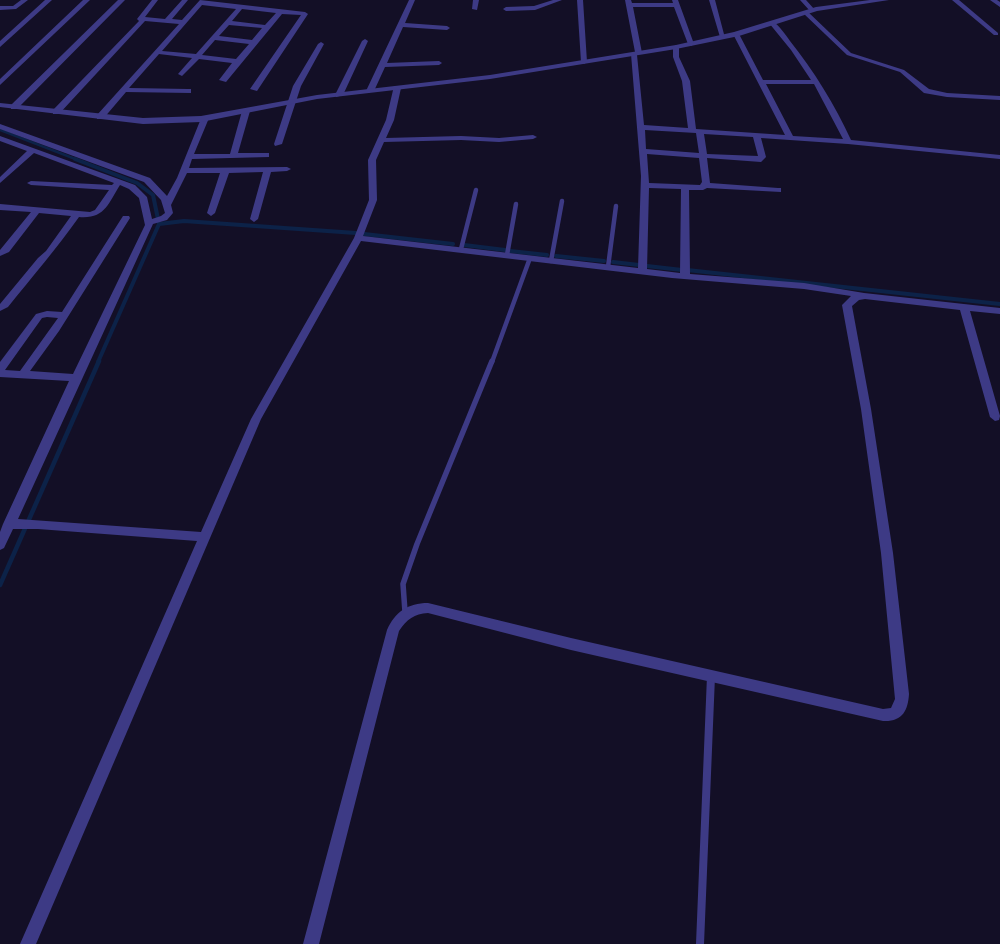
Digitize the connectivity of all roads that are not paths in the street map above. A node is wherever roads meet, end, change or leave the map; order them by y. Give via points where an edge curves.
1 (7, 0) edge
2 (25, 0) edge
3 (49, 0) edge
4 (87, 0) edge
5 (122, 0) edge
6 (155, 0) edge
7 (185, 0) edge
8 (412, 0) edge
9 (476, 0) edge
10 (559, 0) edge
11 (580, 0) edge
12 (712, 0) edge
13 (803, 0) edge
14 (886, 0) edge
15 (955, 0) edge
16 (993, 0) edge
17 (202, 2) edge
18 (628, 3) edge
19 (675, 3) edge
20 (1000, 5) edge
21 (0, 7) edge
22 (241, 7) junction
23 (475, 9) dead end
24 (506, 9) dead end
25 (281, 11) junction
26 (809, 11) junction
27 (144, 19) junction
28 (166, 21) junction
29 (183, 22) junction
30 (228, 23) junction
31 (772, 23) junction
32 (402, 25) junction
33 (268, 27) junction
34 (447, 28) dead end
35 (736, 34) junction
36 (996, 34) dead end
37 (724, 37) junction
38 (214, 38) junction
39 (365, 41) dead end
40 (254, 42) junction
41 (321, 44) dead end
42 (691, 44) junction
43 (0, 45) edge
44 (676, 47) junction
45 (157, 52) junction
46 (636, 54) junction
47 (198, 56) junction
48 (237, 61) junction
49 (584, 62) junction
50 (439, 63) dead end
51 (382, 65) junction
52 (182, 74) dead end
53 (223, 80) dead end
54 (762, 82) junction
55 (814, 82) junction
56 (0, 83) edge
57 (397, 88) junction
58 (254, 89) dead end
59 (124, 90) junction
60 (188, 91) dead end
61 (370, 91) junction
62 (339, 95) junction
63 (1000, 98) edge
64 (291, 102) junction
65 (0, 105) edge
66 (14, 107) junction
67 (246, 111) junction
68 (56, 112) junction
69 (100, 117) junction
70 (205, 118) junction
71 (0, 126) edge
72 (640, 127) junction
73 (696, 131) junction
74 (757, 136) junction
75 (533, 137) dead end
76 (0, 138) edge
77 (790, 138) junction
78 (382, 140) junction
79 (848, 142) junction
80 (278, 144) dead end
81 (33, 150) junction
82 (642, 151) junction
83 (266, 155) dead end
84 (703, 155) junction
85 (233, 156) junction
86 (1000, 156) edge
87 (189, 157) junction
88 (287, 168) dead end
89 (268, 169) junction
90 (224, 170) junction
91 (184, 171) junction
92 (96, 173) junction
93 (0, 180) edge
94 (31, 183) dead end
95 (645, 184) junction
96 (117, 185) junction
97 (706, 185) junction
98 (85, 187) junction
99 (685, 188) junction
100 (476, 190) dead end
101 (778, 190) dead end
102 (562, 201) dead end
103 (167, 204) junction
104 (516, 204) dead end
105 (616, 206) dead end
106 (1, 208) edge
107 (36, 211) junction
108 (211, 213) dead end
109 (77, 214) junction
110 (126, 218) dead end
111 (254, 219) dead end
112 (151, 221) junction
113 (358, 238) junction
114 (461, 249) junction
115 (0, 253) edge
116 (507, 255) junction
117 (530, 258) junction
118 (552, 261) junction
119 (608, 267) junction
120 (642, 271) junction
121 (685, 276) junction
122 (865, 296) junction
123 (964, 307) junction
124 (0, 308) edge
125 (1000, 311) edge
126 (64, 315) junction
127 (0, 369) edge
128 (0, 373) edge
129 (22, 375) junction
130 (75, 378) junction
131 (995, 417) dead end
132 (14, 524) junction
133 (205, 538) junction
134 (0, 545) edge
135 (405, 612) junction
136 (711, 676) junction
137 (28, 944) edge
138 (311, 944) edge
139 (700, 944) edge

1 - 21 street
2 - 21 street via 14,8
3 - 43 street
4 - 56 street
5 - 66 street
6 - 27 street via 140,17
7 - 28 street
8 - 32 street
9 - 23 street
10 - 24 street via 536,8
11 - 49 street
12 - 37 street
13 - 26 street
14 - 26 street
15 - 36 street
16 - 20 street
17 - 22 street
17 - 29 street
18 - 19 street
18 - 46 street
19 - 42 street
22 - 25 street
22 - 30 street
25 - 33 street
25 - 58 street via 306,15
26 - 31 street
26 - 63 street via 849,54 902,71 927,91 947,96
27 - 28 street
27 - 68 street
28 - 29 street
29 - 45 street
30 - 33 street
30 - 38 street
31 - 35 street
31 - 55 street
32 - 34 street
32 - 51 street
33 - 40 street
35 - 37 street
35 - 54 street
37 - 42 street
38 - 40 street
38 - 47 street
39 - 62 street
40 - 48 street
41 - 64 street
42 - 44 street
44 - 46 street
44 - 73 street
45 - 47 street
45 - 59 street
46 - 49 street
46 - 72 street
47 - 48 street
47 - 52 street
48 - 53 street
49 - 57 street
50 - 51 street
51 - 61 street
54 - 55 street
54 - 77 street
55 - 79 street
57 - 61 street
57 - 78 street via 394,108
59 - 60 street
59 - 69 street
61 - 62 street
62 - 64 street
64 - 67 street
64 - 80 street
65 - 66 street
66 - 68 street
67 - 70 street
67 - 85 street
68 - 69 street
69 - 70 street via 155,122
70 - 87 street
71 - 103 street via 141,177 157,189
72 - 73 street
72 - 82 street
73 - 74 street
73 - 84 street
74 - 77 street
74 - 84 street via 762,157 758,160
75 - 78 street
76 - 81 street
77 - 79 street
78 - 113 street via 372,160 373,200
79 - 86 street
81 - 92 street
81 - 93 street
82 - 84 street
82 - 95 street
83 - 85 street
84 - 97 street
85 - 87 street
87 - 91 street
88 - 89 street
89 - 90 street
89 - 111 street
90 - 91 street
90 - 108 street
91 - 103 street
92 - 96 street
92 - 98 street
94 - 98 street
95 - 99 street
95 - 120 street
96 - 98 street
96 - 109 street via 95,214
96 - 112 street via 141,194
97 - 99 street
97 - 101 street
99 - 121 street
100 - 114 lane
102 - 118 lane
103 - 112 street via 169,213 164,218
104 - 116 lane
105 - 119 lane
106 - 107 street
107 - 109 street
107 - 115 street via 6,250
109 - 124 street via 50,253
110 - 126 street
112 - 130 street
113 - 114 street
113 - 133 street via 256,419
114 - 116 street
116 - 117 street
117 - 118 street
117 - 135 lane via 504,333 417,544 404,584
118 - 119 street
119 - 120 street
120 - 121 street
121 - 122 street via 804,286
122 - 123 street
122 - 136 street via 851,300 847,312 866,409 887,553 902,707 898,714 892,716
123 - 125 street
123 - 131 street
126 - 127 street via 47,314 37,318
126 - 129 street
128 - 129 street
129 - 130 street
130 - 132 street
132 - 133 street
132 - 134 street
133 - 137 street
135 - 136 street via 428,608
135 - 138 street via 393,630
136 - 139 lane

